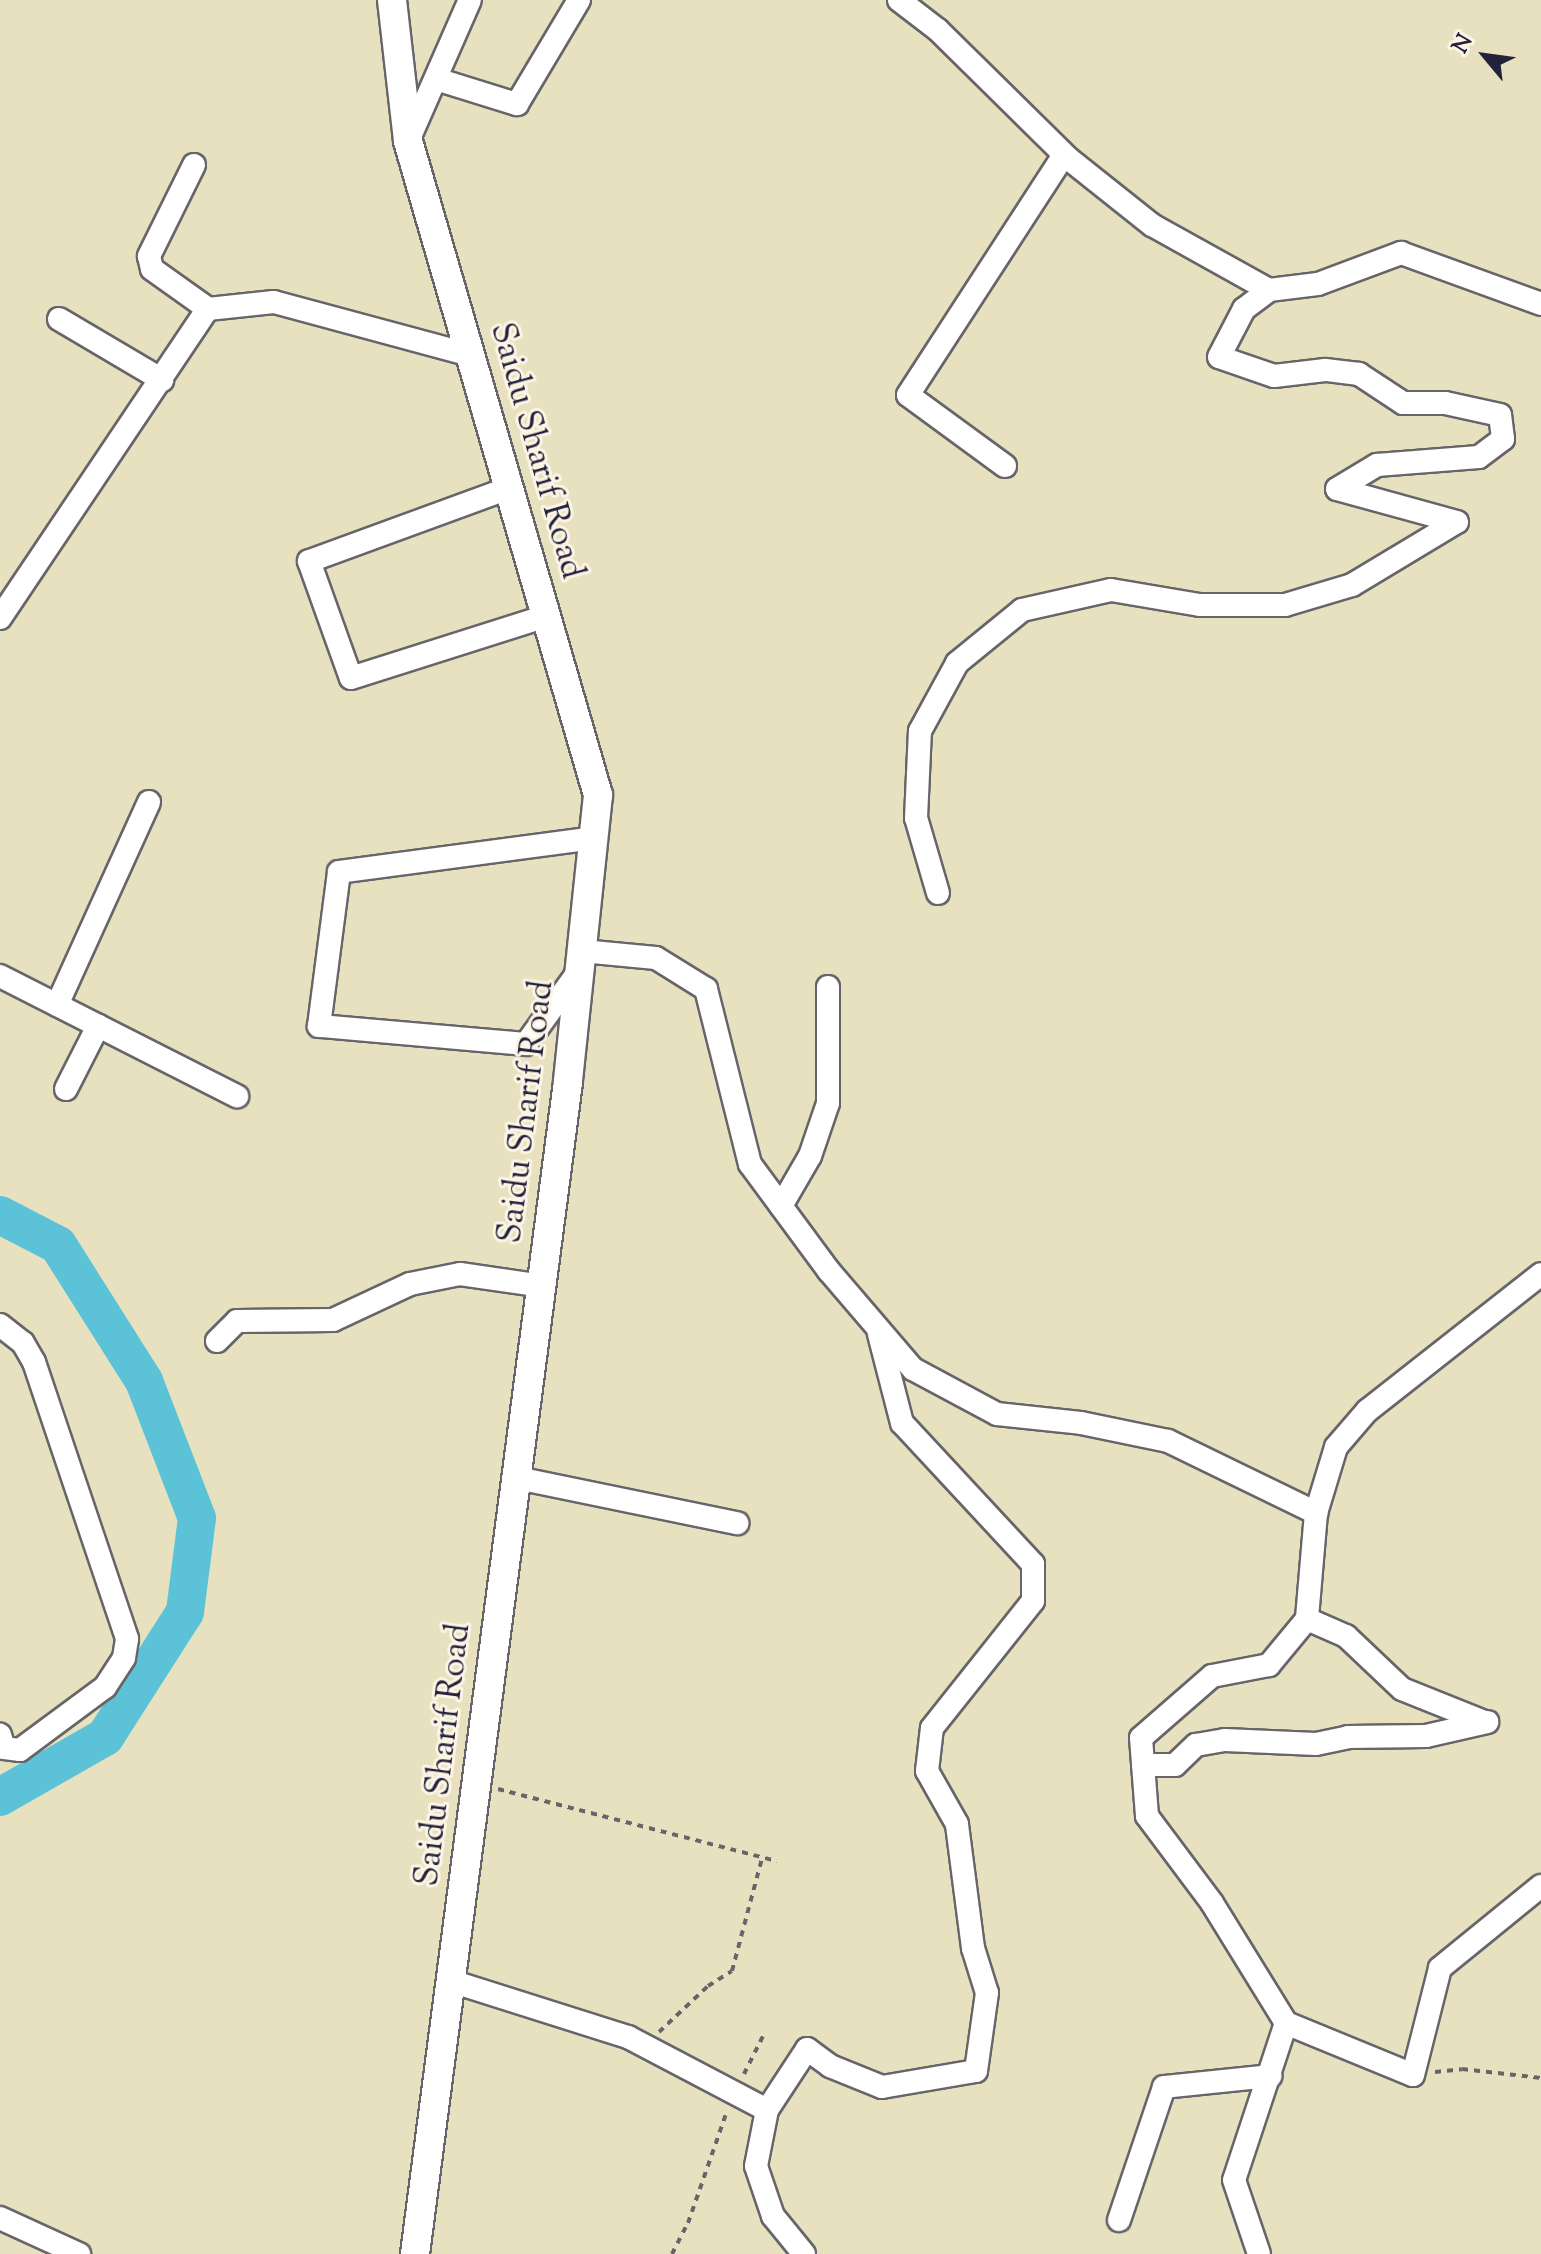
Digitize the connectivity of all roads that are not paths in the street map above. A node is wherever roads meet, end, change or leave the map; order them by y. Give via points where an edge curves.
1 (392, 0) edge
2 (470, 0) edge
3 (579, 0) edge
4 (899, 0) edge
5 (436, 79) junction
6 (408, 141) junction
7 (1064, 155) junction
8 (194, 165) dead end
9 (1269, 290) junction
10 (1541, 304) edge
11 (208, 309) junction
12 (59, 319) dead end
13 (470, 355) junction
14 (162, 380) junction
15 (1005, 466) dead end
16 (509, 488) junction
17 (546, 616) junction
18 (0, 618) edge
19 (149, 802) dead end
20 (594, 838) junction
21 (938, 893) dead end
22 (581, 961) junction
23 (3, 986) edge
24 (828, 987) dead end
25 (57, 1005) junction
26 (98, 1026) junction
27 (66, 1089) dead end
28 (237, 1096) dead end
29 (781, 1206) junction
30 (1541, 1274) edge
31 (542, 1286) junction
32 (0, 1325) edge
33 (878, 1329) junction
34 (217, 1341) dead end
35 (517, 1478) junction
36 (1316, 1513) junction
37 (737, 1523) dead end
38 (1307, 1619) junction
39 (0, 1735) edge
40 (1143, 1765) junction
41 (1541, 1886) edge
42 (451, 1981) junction
43 (1286, 2023) junction
44 (1270, 2076) junction
45 (767, 2110) junction
46 (0, 2218) edge
47 (1119, 2220) dead end
48 (79, 2254) edge
49 (415, 2254) edge
50 (804, 2254) edge
51 (1259, 2254) edge

1 - 6 main road, Saidu Sharif Road
2 - 5 street
3 - 5 street via 517,104
4 - 7 street via 938,30
5 - 6 street
6 - 13 main road, Saidu Sharif Road
7 - 9 street via 1152,225
7 - 15 street via 908,395
8 - 11 street via 149,256 152,269
9 - 10 street via 1318,284 1401,253
9 - 21 street via 1244,309 1219,357 1274,376 1325,370 1359,374 1403,403 1445,403 1500,415 1503,439 1479,457 1377,465 1337,489 1457,522 1352,585 1285,605 1200,605 1111,590 1022,610 957,663 920,731 916,818
11 - 13 street via 274,302
11 - 14 street
12 - 14 street
13 - 16 main road, Saidu Sharif Road
14 - 18 street
16 - 17 main road, Saidu Sharif Road
16 - 17 street via 309,561 351,678
17 - 20 main road, Saidu Sharif Road via 598,795
19 - 25 street
20 - 22 main road, Saidu Sharif Road
20 - 22 street via 339,872 319,1026 526,1044
22 - 29 street via 656,958 706,989 750,1164
22 - 31 main road, Saidu Sharif Road
23 - 25 street
24 - 29 street via 828,1103 810,1156
25 - 26 street
26 - 27 street
26 - 28 street
29 - 33 street
30 - 36 street via 1367,1411 1336,1447
31 - 34 street via 460,1274 410,1284 333,1320 237,1321
31 - 35 main road, Saidu Sharif Road
32 - 39 street via 23,1343 34,1362 127,1639 124,1658 105,1687 20,1750 4,1748
33 - 36 street via 913,1369 997,1414 1081,1423 1168,1441
33 - 45 street via 902,1423 1033,1564 1033,1601 932,1728 927,1771 957,1824 973,1948 987,1993 976,2071 882,2087 830,2066 807,2049
35 - 37 street
35 - 42 main road, Saidu Sharif Road
36 - 38 street
38 - 40 street via 1269,1665 1212,1676 1141,1738
38 - 40 street via 1346,1636 1402,1689 1487,1722 1426,1736 1348,1737 1316,1744 1225,1740 1196,1745 1175,1765
40 - 43 street via 1147,1816 1212,1903
41 - 43 street via 1440,1968 1413,2075
42 - 45 street via 646,2045
42 - 49 main road, Saidu Sharif Road
43 - 44 street
44 - 47 street via 1164,2087
44 - 51 street via 1234,2180
45 - 50 street via 756,2166 773,2216
46 - 48 street

